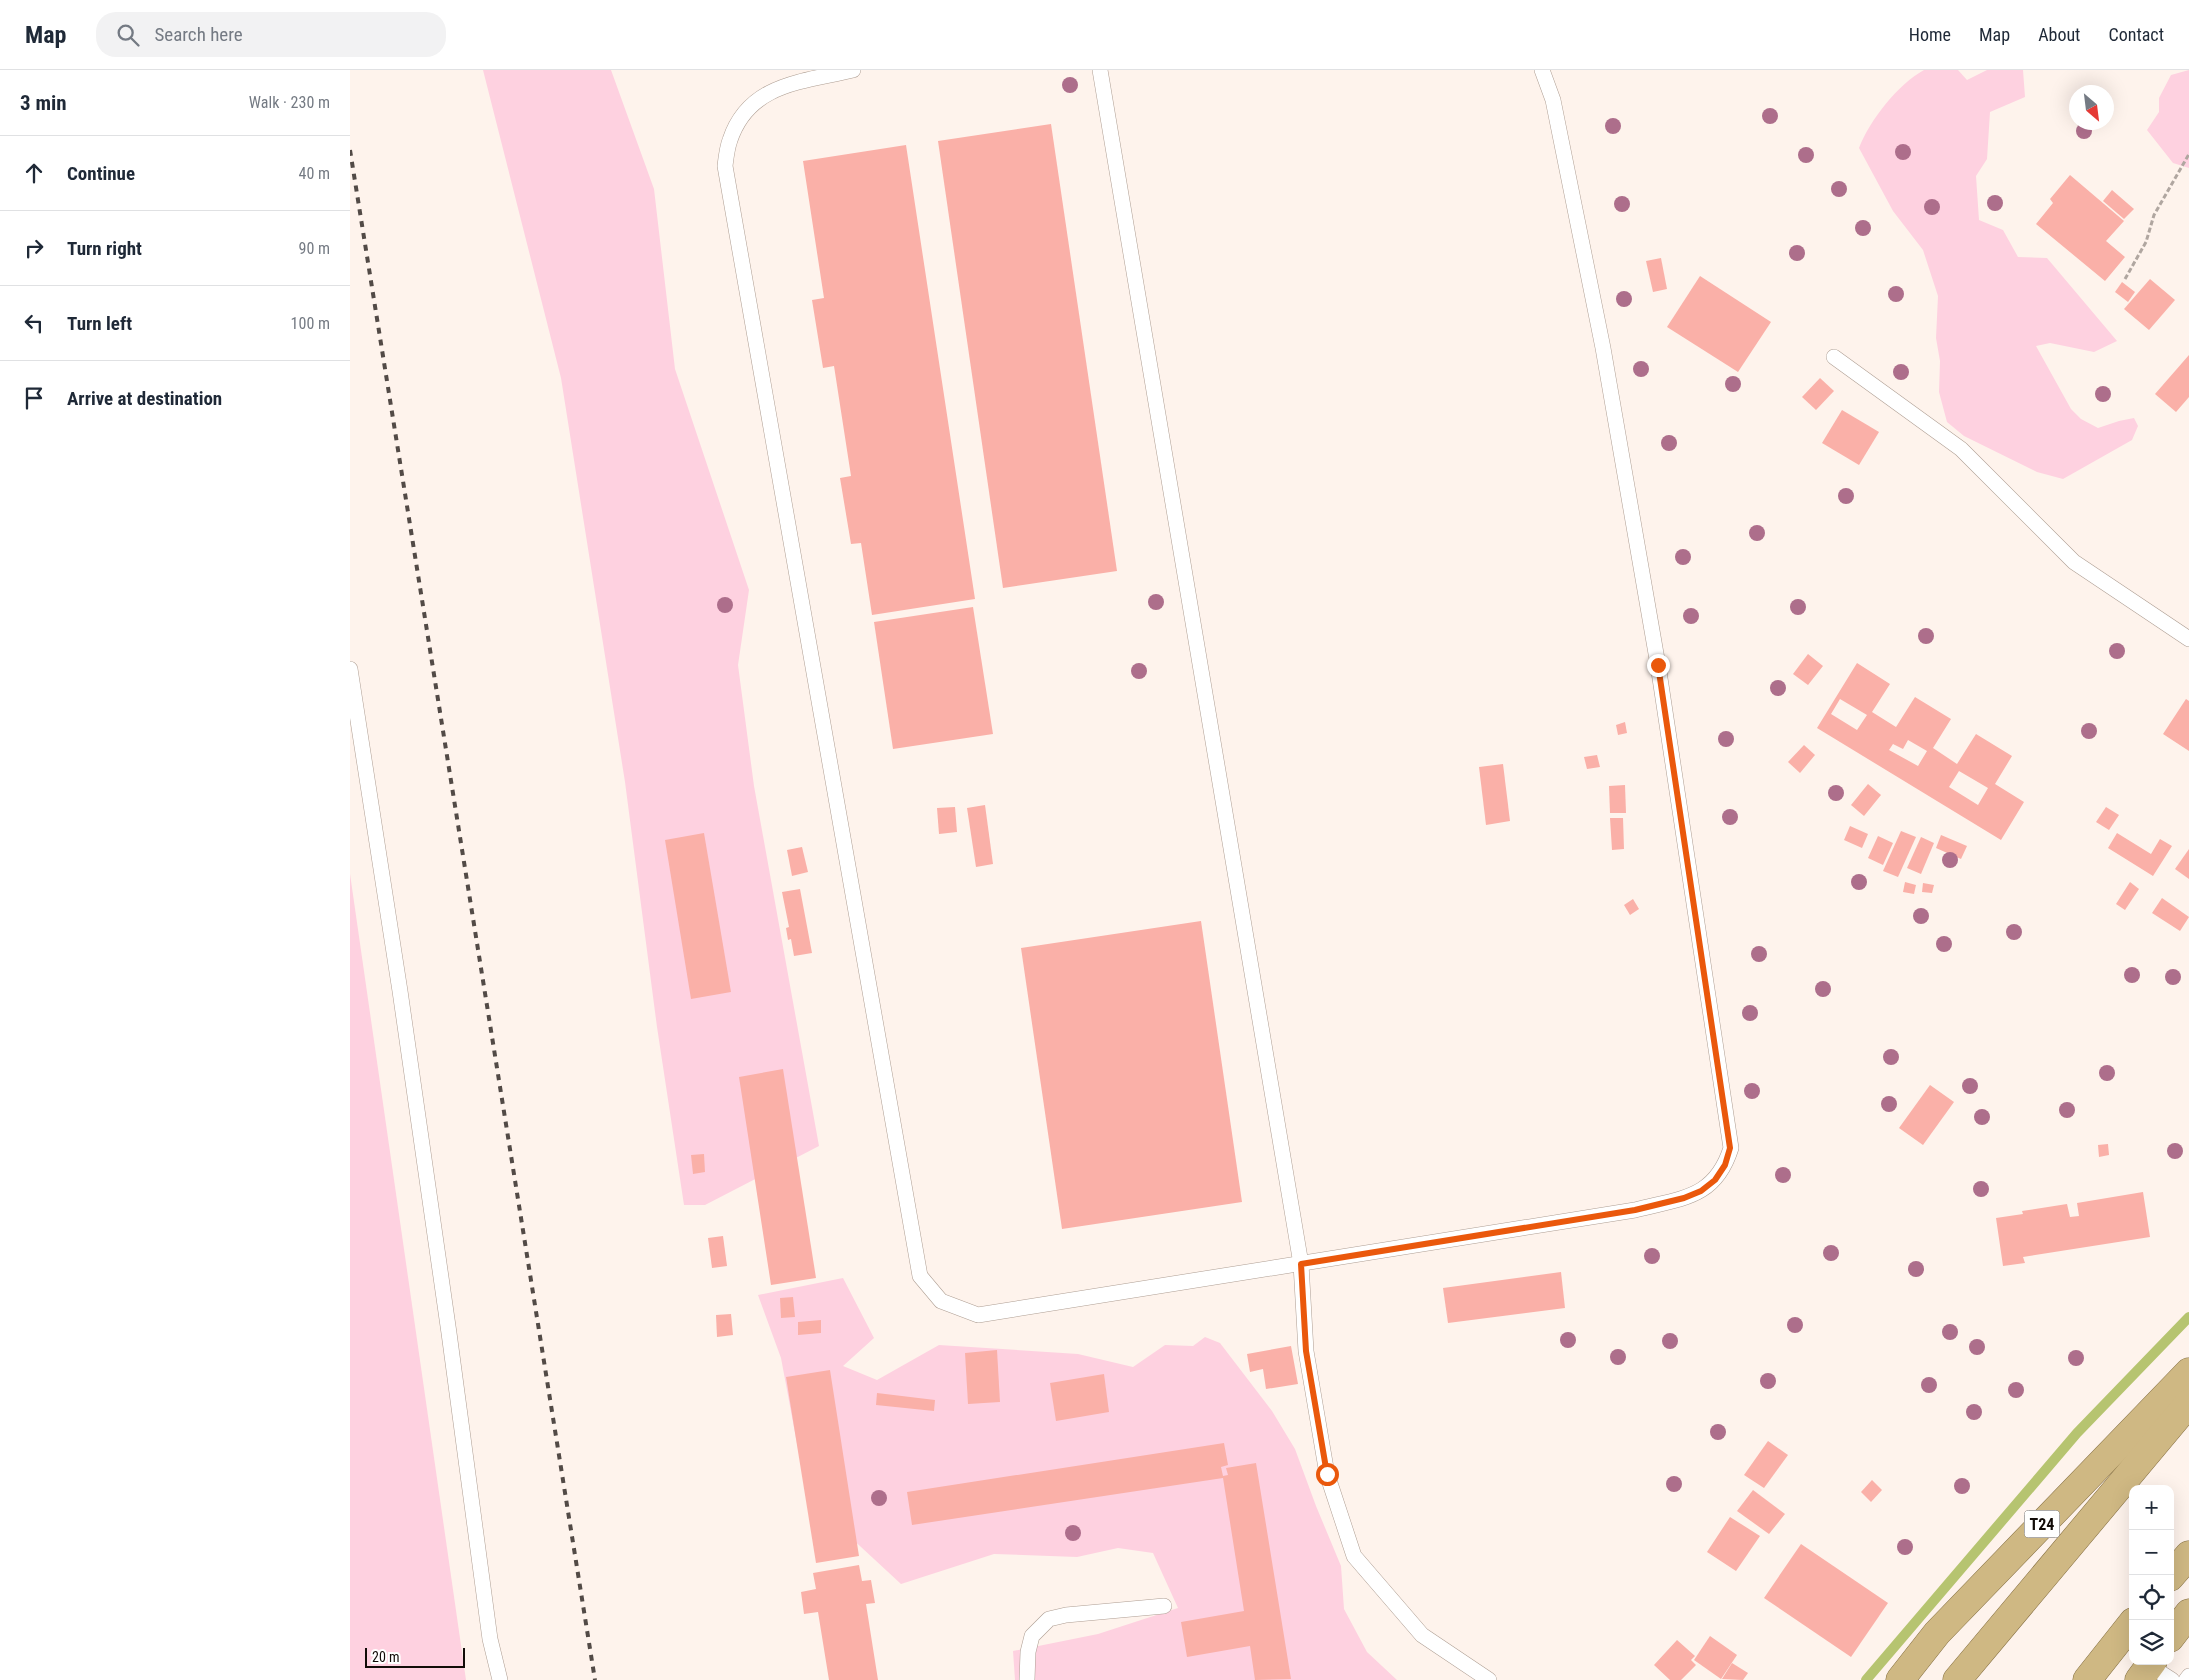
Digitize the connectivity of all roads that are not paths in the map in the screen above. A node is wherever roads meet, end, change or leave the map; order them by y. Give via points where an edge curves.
1 (853, 70) edge
2 (1100, 70) edge
3 (1542, 70) edge
4 (1834, 357) dead end
5 (2189, 638) edge
6 (350, 669) edge
7 (1301, 1264) junction
8 (2189, 1372) edge
9 (2189, 1403) edge
10 (2189, 1555) edge
11 (2172, 1575) edge
12 (1164, 1606) dead end
13 (2189, 1613) edge
14 (2129, 1627) edge
15 (2174, 1633) edge
16 (2189, 1676) edge
17 (500, 1680) edge
18 (1026, 1680) edge
19 (1489, 1680) edge
20 (1900, 1680) edge
21 (1957, 1680) edge
22 (2087, 1680) edge
23 (2186, 1680) edge

1 - 7 lane via 784,85 761,97 742,116 730,140 725,166 920,1276 941,1301 978,1315
2 - 7 lane
3 - 7 lane via 1553,100 1607,367 1658,665 1730,1148 1725,1165 1715,1180 1684,1198 1635,1210
4 - 5 lane via 1961,449 2074,562
6 - 17 lane via 424,1157 490,1640
7 - 19 lane via 1306,1351 1327,1474 1354,1556 1422,1635
8 - 20 highway, T24 via 1937,1633
9 - 21 highway
10 - 11 highway
12 - 18 lane via 1049,1619 1032,1636
13 - 15 highway
14 - 22 highway
16 - 23 lane

